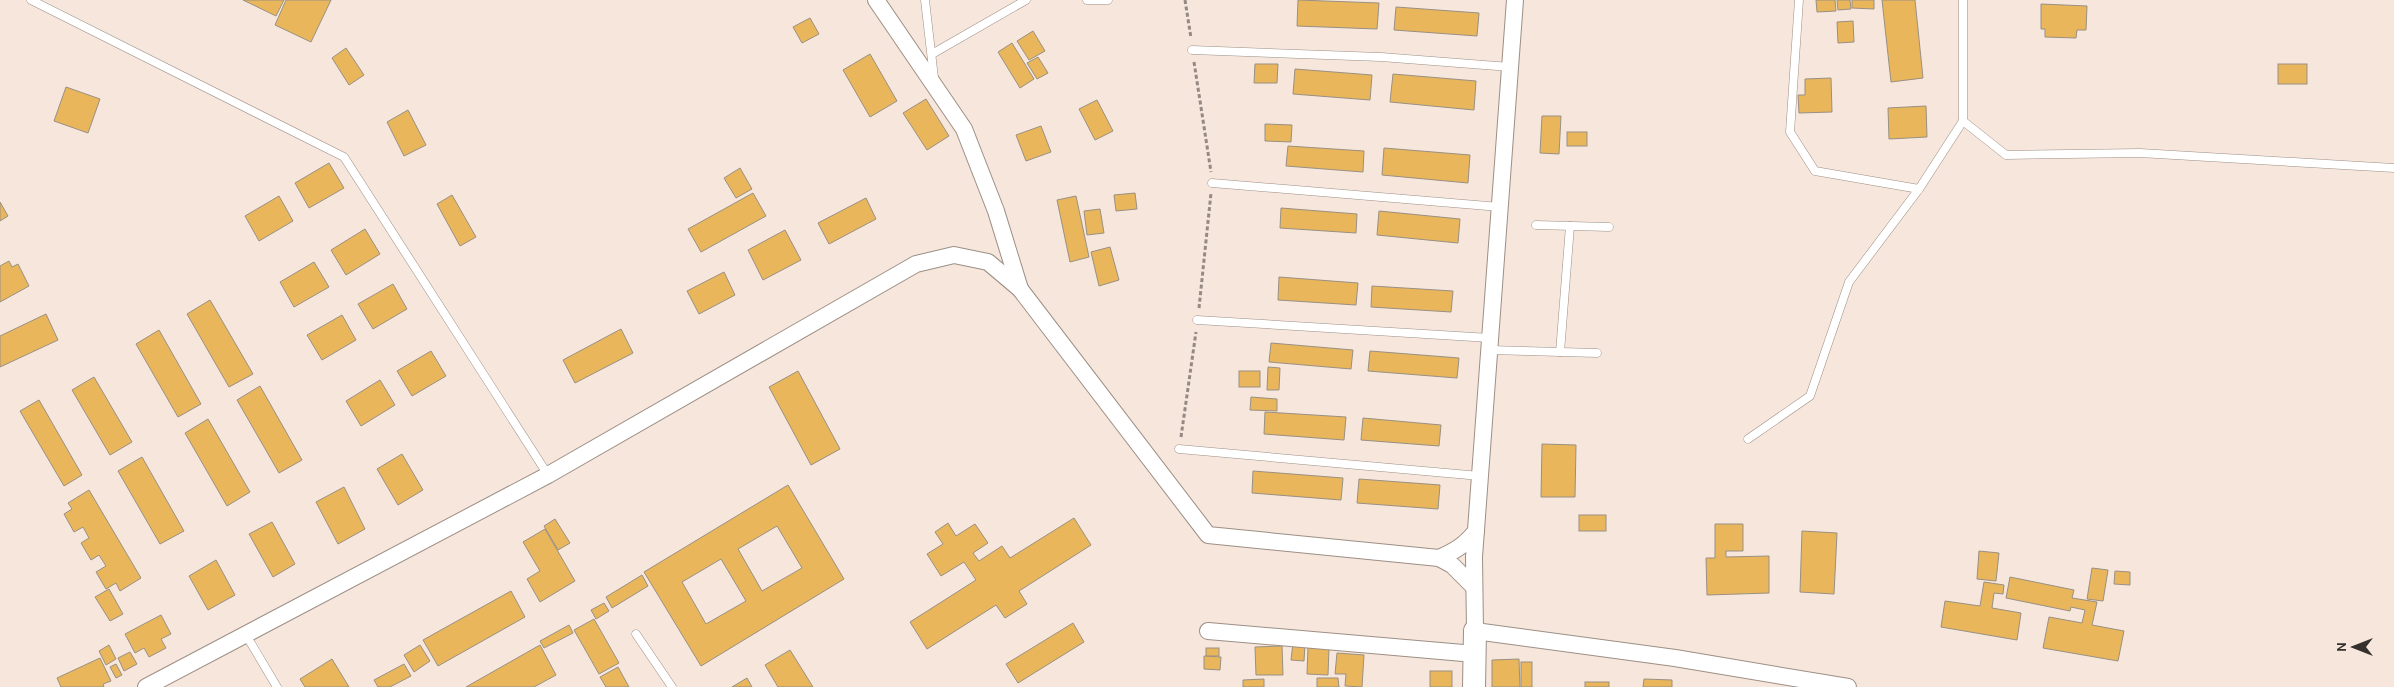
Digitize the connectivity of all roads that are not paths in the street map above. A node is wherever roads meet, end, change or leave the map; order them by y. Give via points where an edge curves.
1 (31, 0) edge
2 (876, 0) edge
3 (925, 0) edge
4 (1026, 0) edge
5 (1087, 0) edge
6 (1108, 0) edge
7 (1515, 0) edge
8 (1799, 0) edge
9 (1963, 0) edge
10 (1192, 50) road end
11 (932, 54) junction
12 (1510, 67) junction
13 (936, 88) junction
14 (1963, 121) junction
15 (2394, 168) edge
16 (1212, 183) road end
17 (1919, 188) junction
18 (1500, 207) junction
19 (1536, 225) dead end
20 (1570, 226) junction
21 (1609, 227) dead end
22 (1020, 289) junction
23 (1197, 320) road end
24 (1490, 344) junction
25 (1560, 352) junction
26 (1597, 353) dead end
27 (1748, 439) dead end
28 (1179, 449) road end
29 (548, 476) junction
30 (1480, 476) junction
31 (1476, 531) junction
32 (1439, 558) junction
33 (1474, 587) junction
34 (1208, 631) dead end
35 (1475, 631) junction
36 (636, 634) dead end
37 (246, 635) junction
38 (1475, 654) junction
39 (146, 687) edge
40 (277, 687) edge
41 (672, 687) edge
42 (1474, 687) edge
43 (1848, 687) edge

1 - 29 lane via 344,158
2 - 13 street
3 - 11 lane
4 - 11 lane
5 - 6 lane
7 - 12 street
8 - 17 lane via 1790,132 1815,171
9 - 14 lane
10 - 12 lane via 1381,56
11 - 13 lane
12 - 18 street
13 - 22 street via 964,129 996,211
14 - 15 lane via 2006,155 2140,153
14 - 17 lane
16 - 18 lane
17 - 27 lane via 1849,282 1810,396
18 - 24 street
19 - 20 lane
20 - 21 lane
20 - 25 lane
22 - 29 street via 988,262 954,255 916,264
22 - 32 street via 1208,535
23 - 24 lane
24 - 25 lane
24 - 30 street
25 - 26 lane
28 - 30 lane
29 - 37 street
30 - 31 street
31 - 32 street via 1466,544
31 - 33 street
32 - 33 street via 1452,565
33 - 35 street
34 - 38 street
35 - 38 main road
35 - 43 street via 1675,658
36 - 41 lane
37 - 39 street
37 - 40 lane
38 - 42 main road

